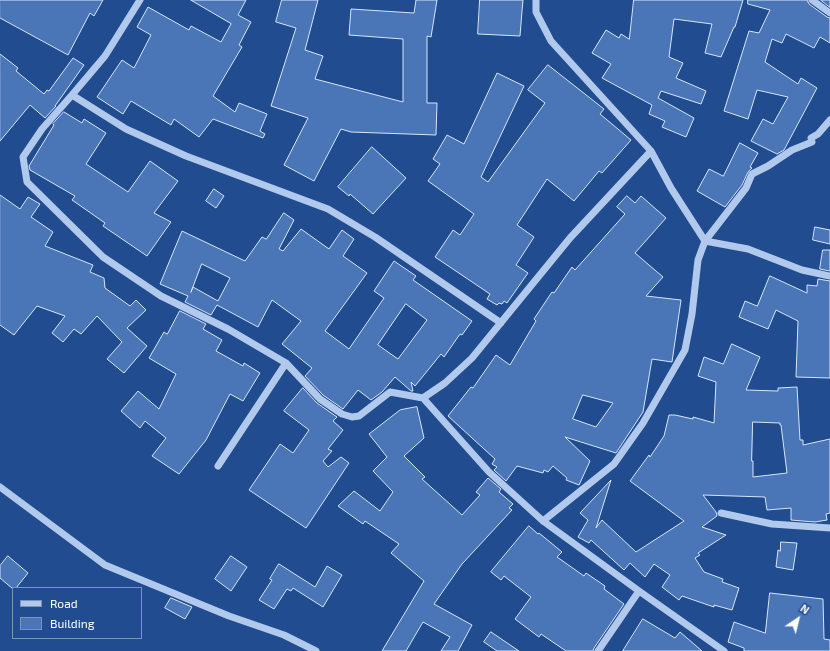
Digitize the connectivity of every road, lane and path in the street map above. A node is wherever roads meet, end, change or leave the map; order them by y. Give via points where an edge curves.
1 (140, 0) edge
2 (536, 0) edge
3 (812, 0) edge
4 (830, 13) edge
5 (72, 95) junction
6 (830, 120) edge
7 (651, 151) junction
8 (705, 241) junction
9 (830, 276) edge
10 (501, 324) junction
11 (286, 363) junction
12 (423, 398) junction
13 (218, 466) dead end
14 (0, 487) edge
15 (722, 513) dead end
16 (543, 521) junction
17 (830, 528) edge
18 (639, 591) junction
19 (316, 651) edge
20 (598, 651) edge
21 (724, 651) edge

1 - 5 street via 105,56
2 - 7 street via 536,12 551,41
3 - 4 street
5 - 10 street via 126,129 328,210 375,237
5 - 11 street via 23,157 27,182 103,257 161,296 228,329
6 - 8 street via 811,138 812,142 792,150 752,174 746,188
7 - 8 street
7 - 10 street via 570,238
8 - 9 street via 748,249 802,270
8 - 16 street via 698,260 685,350 643,423 614,464
10 - 12 street via 472,358 445,383
11 - 12 street via 320,399 342,414 352,417 360,416 390,392
11 - 13 street
12 - 16 street via 489,472
14 - 19 street via 105,565 229,616 284,635
15 - 17 street via 772,524
16 - 18 street
18 - 20 street
18 - 21 street

